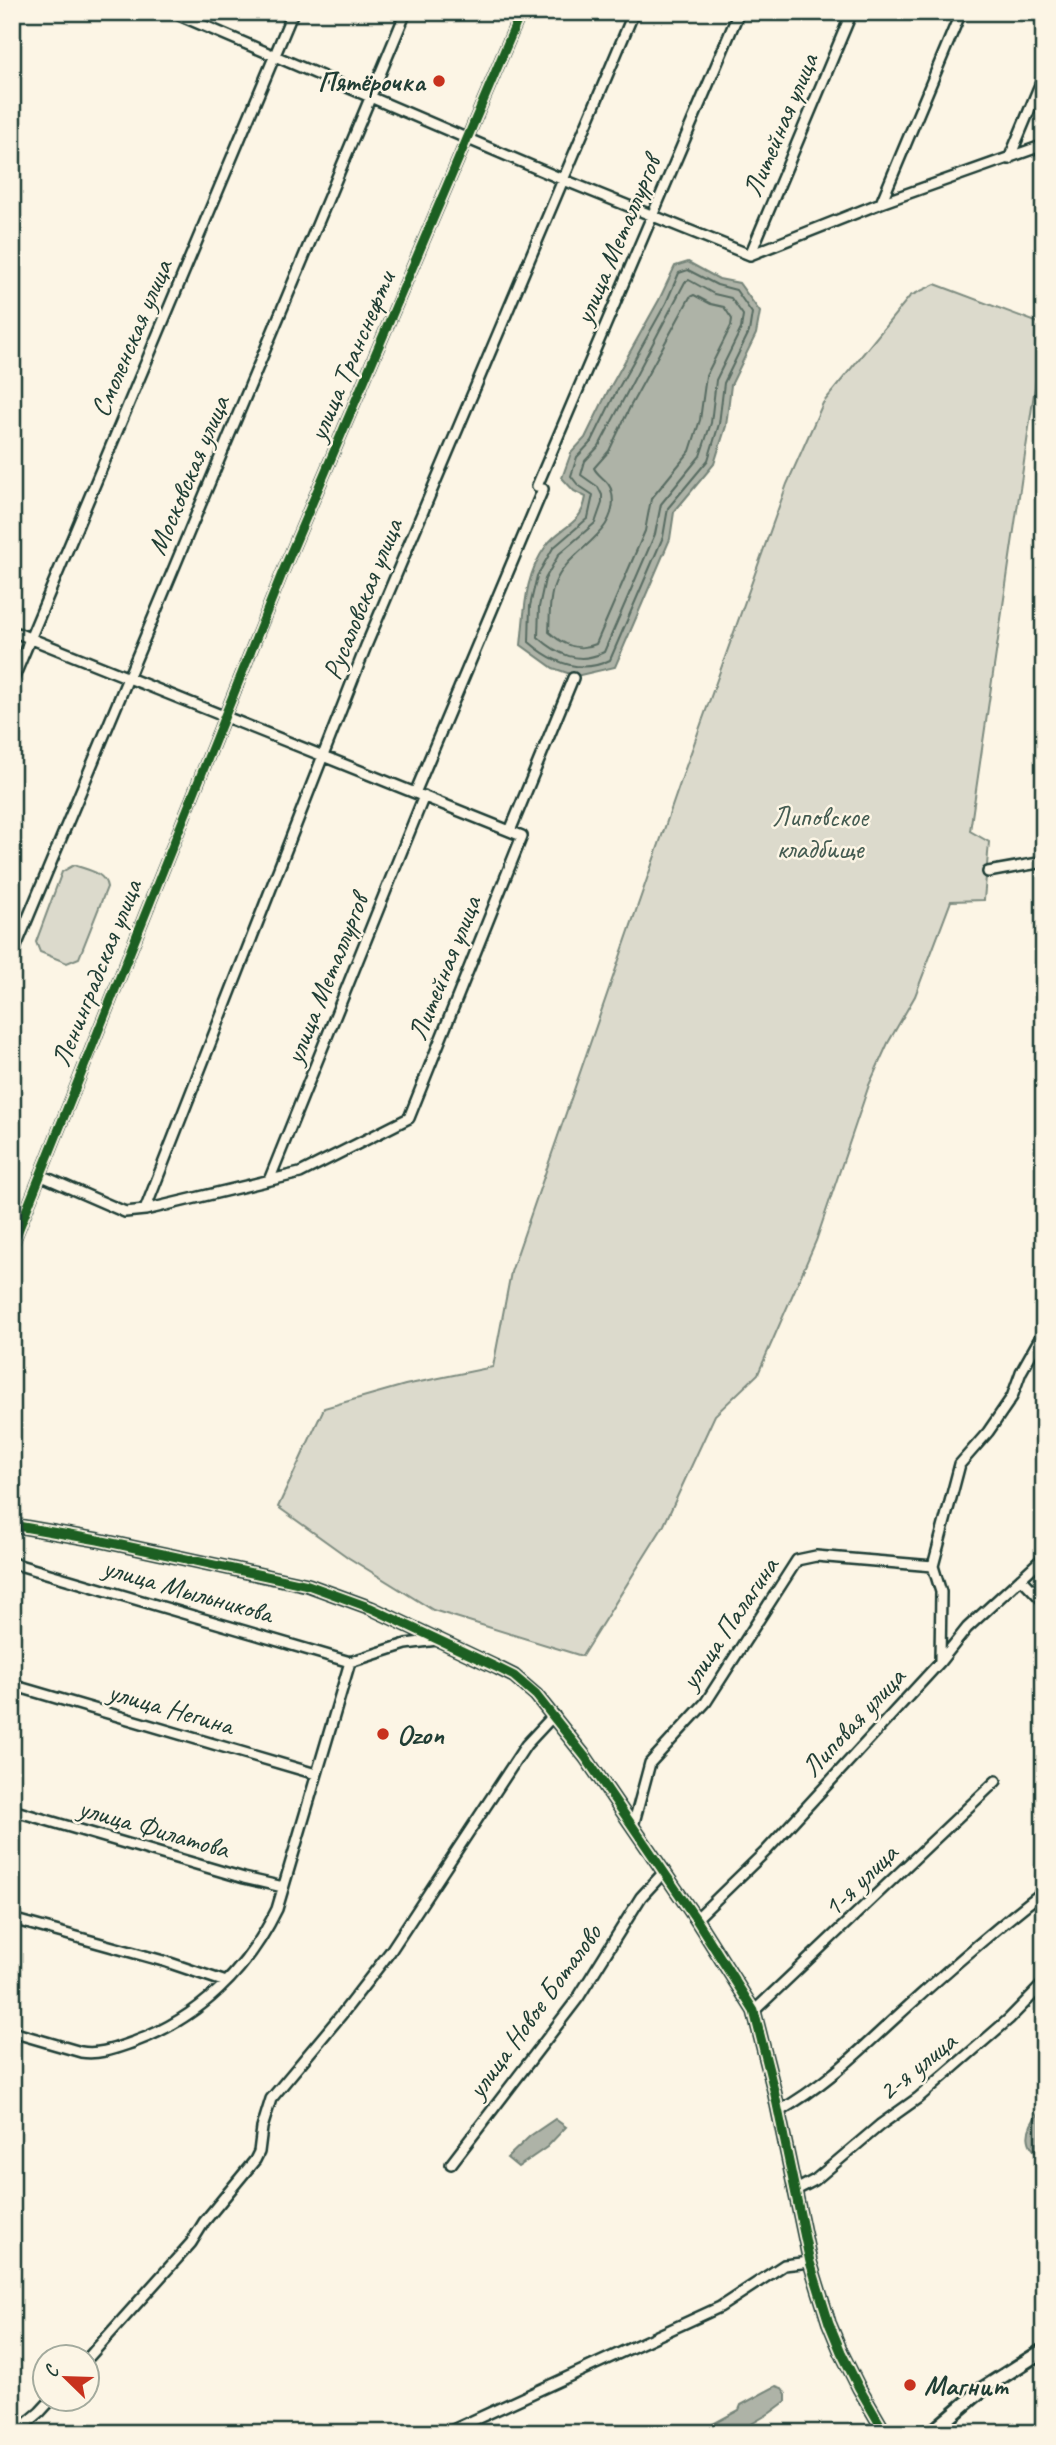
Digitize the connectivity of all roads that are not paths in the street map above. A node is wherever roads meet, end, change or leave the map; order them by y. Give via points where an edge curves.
1 (172, 12) edge
2 (293, 12) edge
3 (406, 12) edge
4 (522, 12) edge
5 (634, 12) edge
6 (739, 12) edge
7 (852, 12) edge
8 (961, 12) edge
9 (274, 57) junction
10 (1044, 75) edge
11 (370, 96) junction
12 (468, 140) junction
13 (1044, 145) edge
14 (1009, 159) junction
15 (564, 180) junction
16 (881, 203) junction
17 (652, 214) junction
18 (750, 255) junction
19 (12, 631) edge
20 (30, 638) junction
21 (128, 678) junction
22 (573, 678) dead end
23 (12, 682) edge
24 (223, 717) junction
25 (324, 755) junction
26 (419, 795) junction
27 (510, 831) junction
28 (1044, 862) edge
29 (988, 872) dead end
30 (12, 956) edge
31 (40, 1175) junction
32 (271, 1178) junction
33 (145, 1210) junction
34 (12, 1246) edge
35 (1044, 1332) edge
36 (12, 1525) edge
37 (1044, 1557) edge
38 (12, 1563) edge
39 (933, 1566) junction
40 (1022, 1578) junction
41 (1044, 1602) edge
42 (411, 1627) junction
43 (439, 1639) junction
44 (406, 1644) junction
45 (350, 1662) junction
46 (940, 1662) junction
47 (12, 1685) edge
48 (554, 1715) junction
49 (316, 1774) junction
50 (996, 1781) dead end
51 (12, 1810) edge
52 (633, 1826) junction
53 (664, 1872) junction
54 (283, 1886) junction
55 (1044, 1891) edge
56 (12, 1919) edge
57 (696, 1919) junction
58 (226, 1982) junction
59 (1044, 1983) edge
60 (754, 2011) junction
61 (12, 2032) edge
62 (778, 2112) junction
63 (451, 2164) dead end
64 (794, 2191) junction
65 (810, 2262) junction
66 (101, 2344) edge
67 (1044, 2350) edge
68 (38, 2414) edge
69 (15, 2433) edge
70 (446, 2433) edge
71 (885, 2433) edge
72 (931, 2433) edge

1 - 9 street
2 - 9 street, Смоленская улица
3 - 11 street, Московская улица
4 - 12 street, улица Транснефти
5 - 15 street, Русаловская улица
6 - 17 street, улица Металлургов
7 - 18 street, Литейная улица
8 - 16 street
9 - 11 street
9 - 20 street, Смоленская улица
10 - 14 street
11 - 12 street
11 - 21 street, Московская улица
12 - 15 street
12 - 24 street, улица Транснефти
13 - 14 street
14 - 16 street
15 - 17 street
15 - 25 street, Русаловская улица
16 - 18 street
17 - 18 street
17 - 26 street, улица Металлургов
19 - 20 street
20 - 21 street
20 - 23 street, Смоленская улица
21 - 24 street
21 - 30 street, Московская улица
22 - 27 street
24 - 25 street
24 - 31 street, Ленинградская улица
25 - 26 street
25 - 33 street, Русаловская улица
26 - 27 street
26 - 32 street, улица Металлургов
27 - 32 street, Литейная улица via 522,836 409,1118 300,1173
28 - 29 street
31 - 33 street via 125,1212
31 - 34 street, Ленинградская улица
32 - 33 street
35 - 39 street via 1012,1397 960,1464
36 - 42 street via 272,1576 344,1597
37 - 40 street, Липовая улица
38 - 45 street, улица Мыльникова
39 - 46 street via 940,1592
39 - 52 street, улица Палагина via 816,1556 797,1560 706,1702 650,1763
40 - 41 street
40 - 46 street, Липовая улица via 967,1628
42 - 43 street
42 - 44 street
43 - 44 street
43 - 48 street via 514,1676
44 - 45 street
45 - 49 street
46 - 57 street, Липовая улица via 766,1851
47 - 49 street, улица Негина
48 - 52 street
48 - 66 street via 526,1745 367,1983 271,2099 255,2160 191,2243
49 - 54 street
50 - 60 street, 1-я улица
51 - 54 street, улица Филатова
52 - 53 street
53 - 57 street
53 - 63 street, улица Новое Боталово via 641,1897 578,1997
54 - 58 street via 263,1935
55 - 62 street via 840,2070
56 - 58 street
57 - 60 street
58 - 61 street via 171,2027 111,2050 91,2053
59 - 64 street, 2-я улица via 982,2043 815,2180
60 - 62 street
62 - 64 street
64 - 65 street
65 - 70 street via 784,2265 720,2307
65 - 71 street via 841,2352
67 - 72 main road via 984,2388
68 - 69 street

